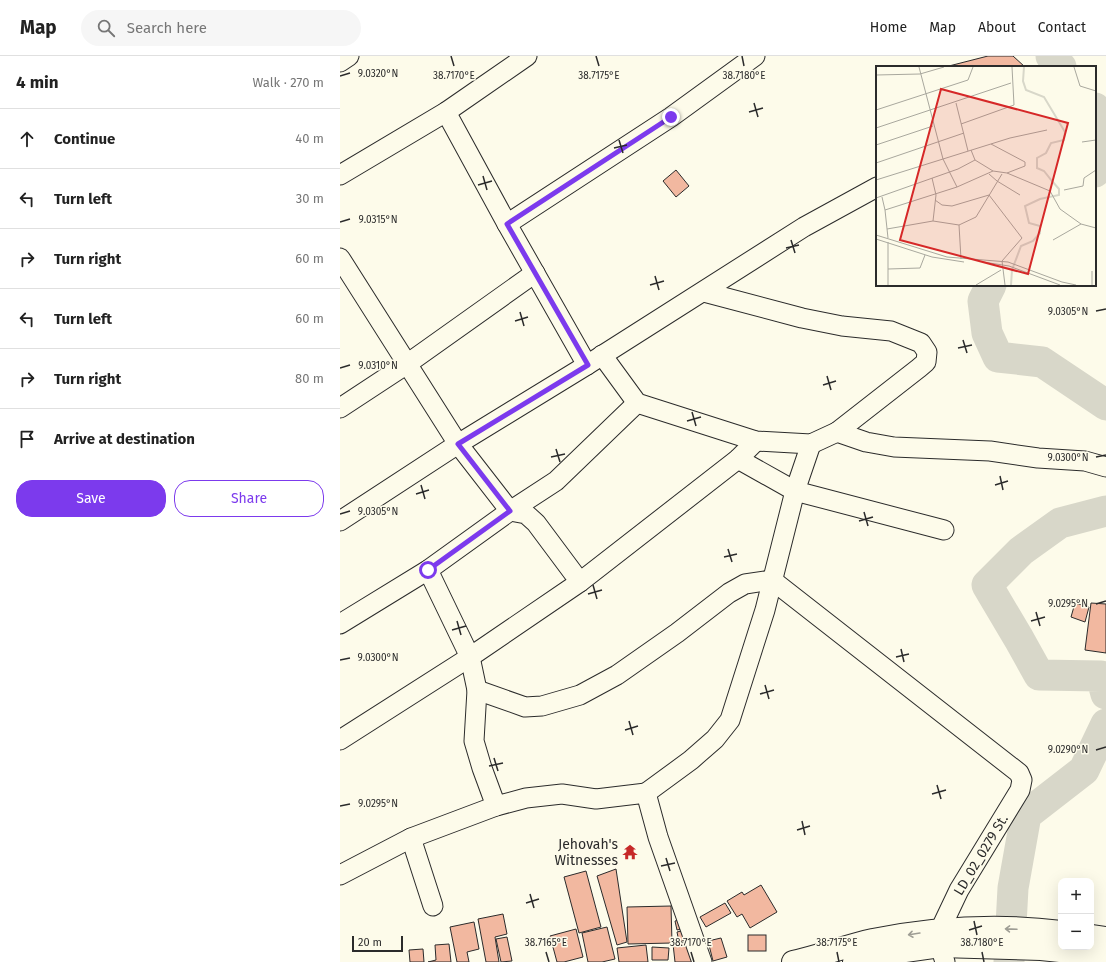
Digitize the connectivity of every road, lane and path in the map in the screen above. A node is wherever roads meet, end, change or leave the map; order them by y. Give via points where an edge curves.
1 (349, 56) edge
2 (527, 56) edge
3 (755, 56) edge
4 (340, 62) edge
5 (446, 112) junction
6 (340, 175) edge
7 (876, 188) edge
8 (507, 224) junction
9 (340, 258) edge
10 (535, 273) junction
11 (346, 280) edge
12 (704, 292) junction
13 (595, 360) junction
14 (407, 364) junction
15 (638, 403) junction
16 (340, 408) edge
17 (837, 432) junction
18 (756, 441) junction
19 (458, 444) junction
20 (811, 444) junction
21 (738, 459) junction
22 (1106, 467) edge
23 (795, 491) junction
24 (510, 511) junction
25 (340, 521) edge
26 (944, 530) dead end
27 (428, 570) junction
28 (772, 580) junction
29 (580, 582) junction
30 (340, 624) edge
31 (470, 657) junction
32 (477, 690) junction
33 (340, 740) edge
34 (646, 793) junction
35 (496, 806) junction
36 (411, 838) junction
37 (340, 875) edge
38 (433, 906) dead end
39 (1094, 936) edge
40 (1048, 937) edge
41 (1106, 938) edge
42 (942, 946) edge
43 (1106, 956) edge
44 (702, 962) edge
45 (793, 962) edge
46 (854, 962) edge

1 - 4 street
2 - 5 street
3 - 8 street via 671,117
5 - 6 street
5 - 8 street
7 - 12 street via 804,227
8 - 10 street
9 - 11 street
10 - 13 street
10 - 14 street
11 - 14 street
12 - 13 street
12 - 17 street via 802,318 842,326 891,331 922,343 928,352 926,362
13 - 15 street
13 - 19 street
14 - 16 street
14 - 19 street
15 - 18 street
15 - 24 street via 556,481
17 - 20 street
17 - 22 street via 866,442 894,447 990,451 1085,461
18 - 20 street
18 - 21 street
19 - 24 street
19 - 25 street
20 - 23 street
21 - 23 street
21 - 29 street
23 - 26 street
23 - 28 street
24 - 27 street
24 - 29 street via 526,514 536,523
27 - 30 street
27 - 31 street
28 - 32 street via 745,584 728,593 617,675 580,695 542,706 525,707
28 - 34 street via 730,720 715,739 691,760
28 - 42 street, LD_02_0279 St. via 1019,773 1022,780 1020,790 959,890
29 - 31 street
31 - 32 street
31 - 33 street
32 - 35 street via 474,741
34 - 35 street via 596,799 562,794 526,798
34 - 44 street via 658,837
35 - 36 street
36 - 37 street
36 - 38 street
39 - 41 main road
40 - 42 main road via 983,937
40 - 43 main road
42 -> 45 main road via 872,940
42 - 46 main road via 885,954

